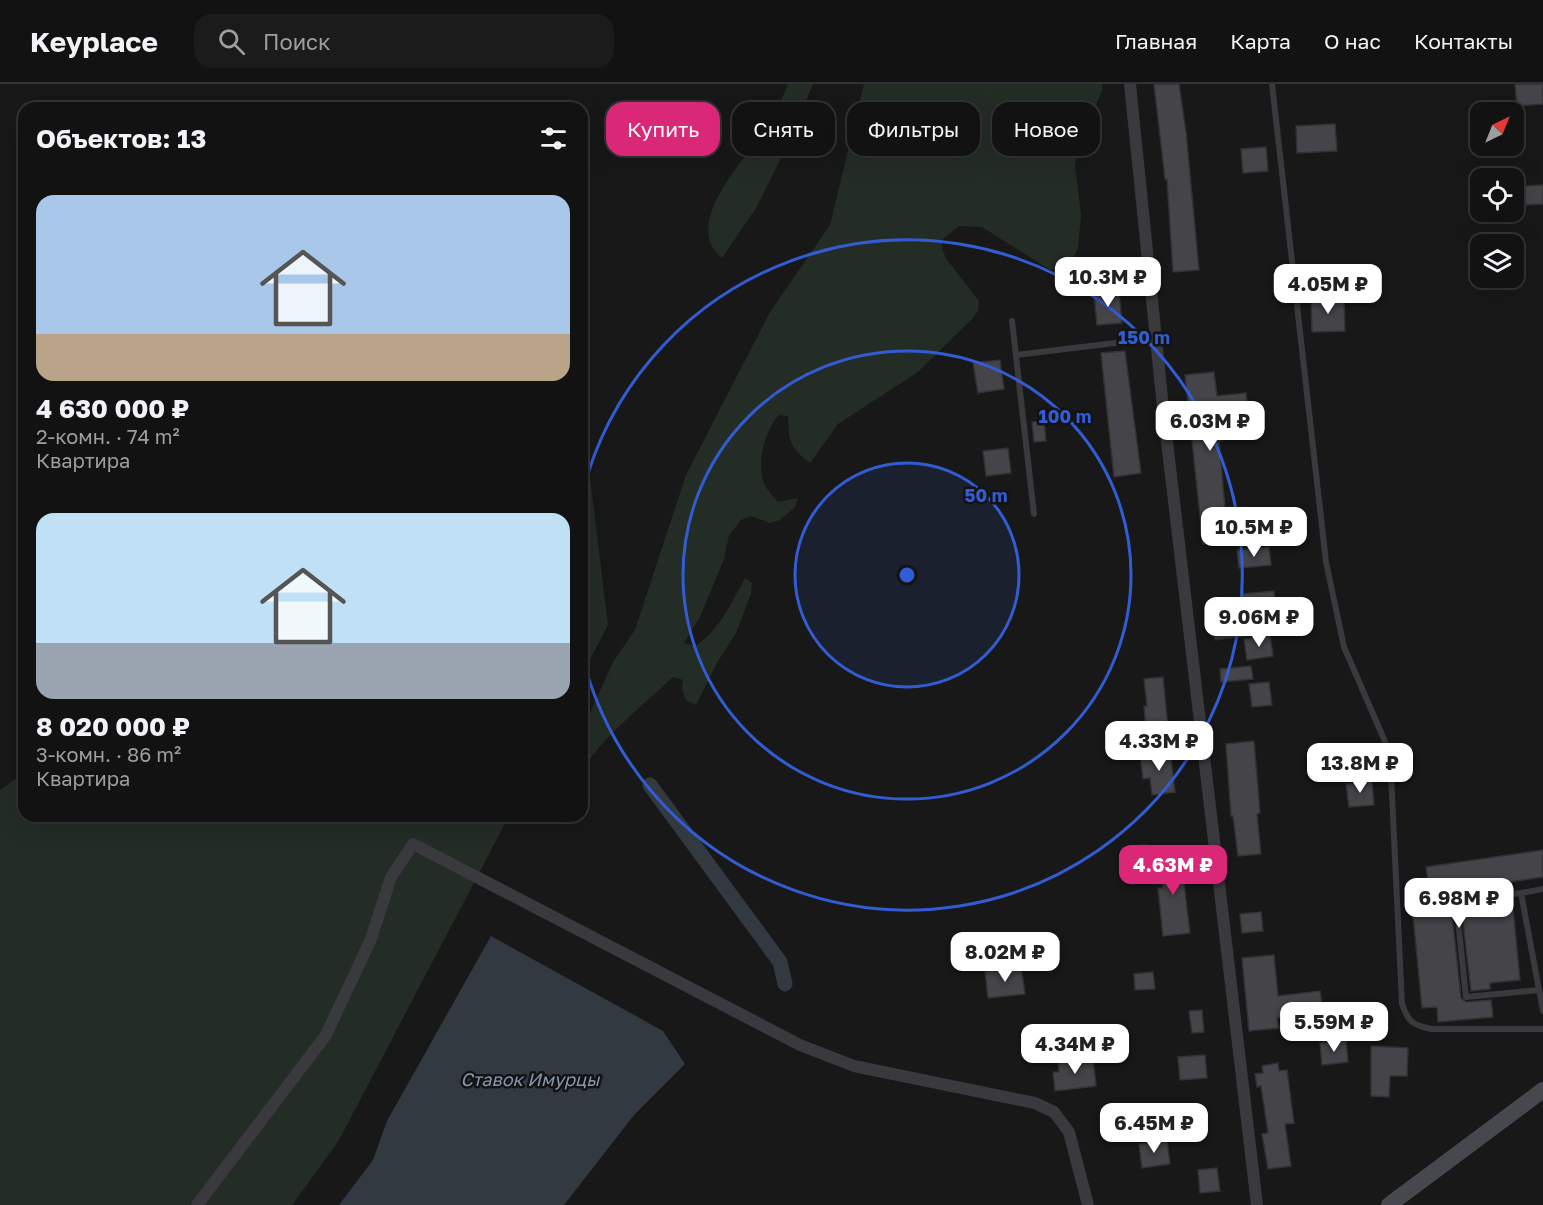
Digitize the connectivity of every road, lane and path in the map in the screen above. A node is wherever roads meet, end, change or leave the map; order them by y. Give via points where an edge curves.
1 (1130, 84) edge
2 (1272, 84) edge
3 (1012, 321) dead end
4 (1157, 338) junction
5 (1016, 355) junction
6 (1034, 514) dead end
7 (1543, 889) edge
8 (1521, 892) junction
9 (1539, 990) junction
10 (1543, 1011) edge
11 (1543, 1029) edge
12 (1543, 1090) edge
13 (197, 1205) edge
14 (1088, 1205) edge
15 (1257, 1205) edge
16 (1389, 1205) edge

1 - 4 street
2 - 11 lane via 1326,562 1344,647 1390,753 1402,1004 1406,1016 1416,1026 1431,1029
3 - 5 lane
4 - 5 lane
4 - 15 street
5 - 6 lane
7 - 8 lane
8 - 9 lane
8 - 9 lane via 1456,901 1466,997
9 - 10 lane
12 - 16 main road
13 - 14 street via 326,1035 371,939 391,877 413,844 784,1037 854,1066 1035,1103 1054,1112 1069,1132

